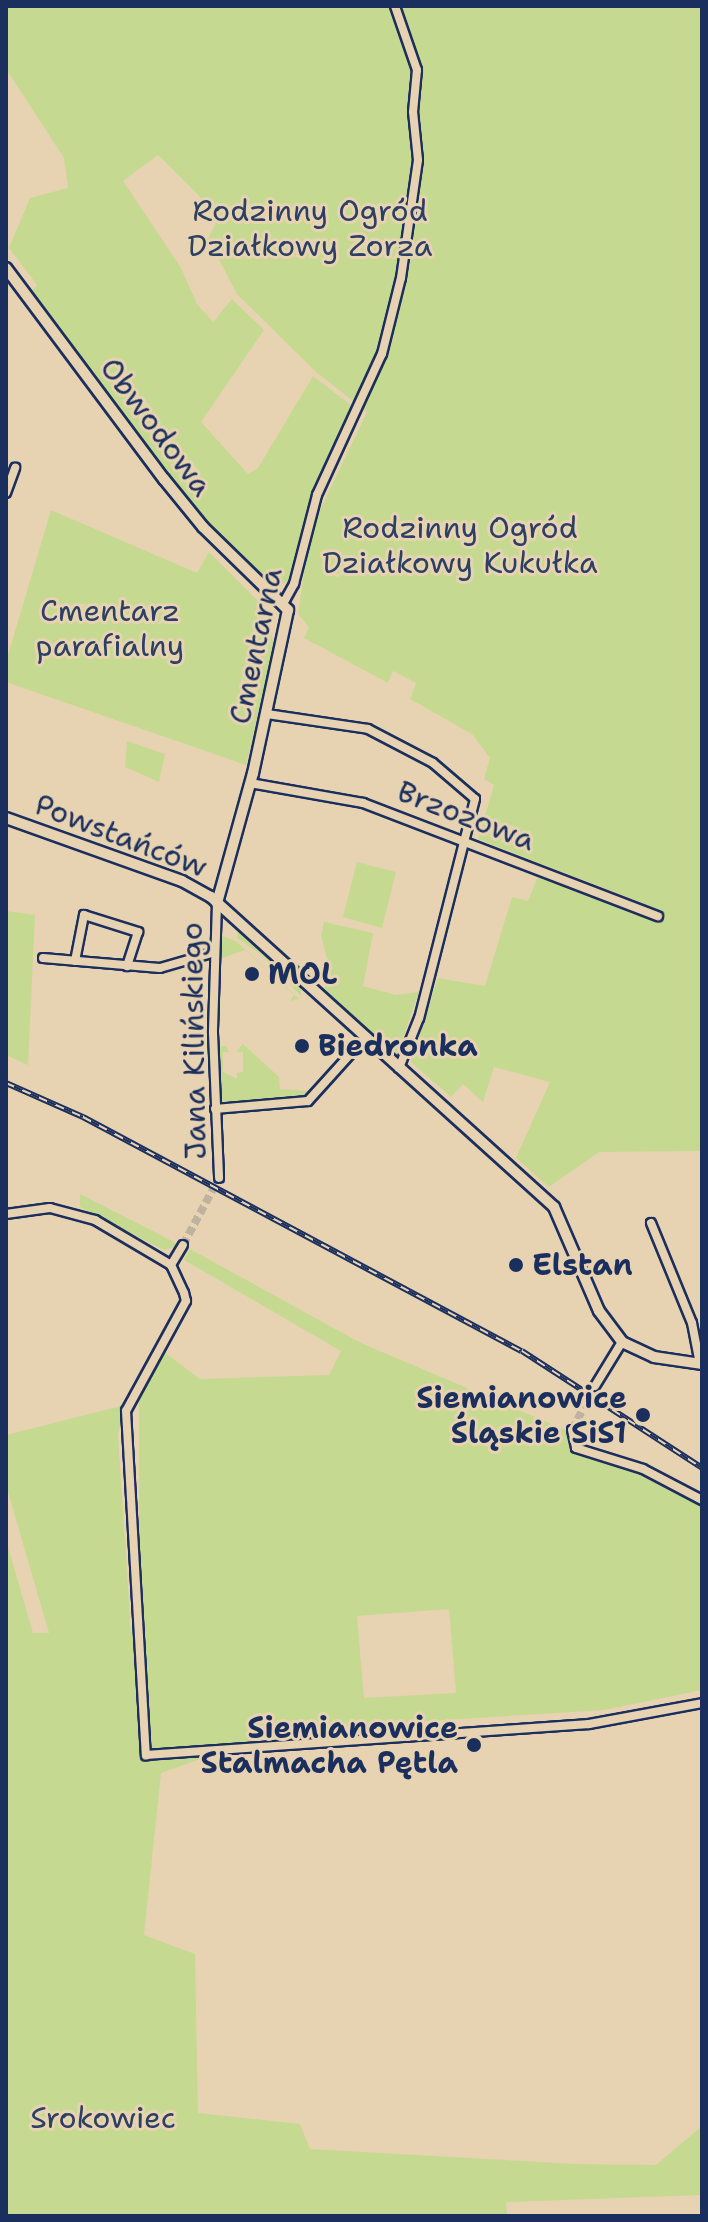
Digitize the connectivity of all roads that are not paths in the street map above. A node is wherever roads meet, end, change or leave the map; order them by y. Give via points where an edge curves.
1 (395, 6) edge
2 (6, 268) edge
3 (15, 468) dead end
4 (6, 493) edge
5 (284, 602) junction
6 (267, 714) junction
7 (250, 783) junction
8 (6, 818) edge
9 (468, 842) junction
10 (217, 903) junction
11 (658, 916) dead end
12 (212, 953) junction
13 (43, 958) dead end
14 (75, 961) junction
15 (127, 966) junction
16 (365, 1038) junction
17 (399, 1068) junction
18 (215, 1109) junction
19 (219, 1178) tunnel mouth
20 (6, 1214) edge
21 (651, 1223) dead end
22 (183, 1245) tunnel mouth
23 (171, 1265) junction
24 (622, 1342) junction
25 (701, 1364) edge
26 (595, 1386) tunnel mouth
27 (572, 1430) dead end
28 (702, 1500) edge
29 (702, 1703) edge

1 - 5 street, Cmentarna via 417,70 413,112 418,160 392,320 361,408 317,495 294,584
2 - 5 street, Obwodowa via 183,503
3 - 4 street
5 - 6 street, Cmentarna via 288,620
6 - 7 street, Cmentarna
6 - 9 street via 355,725 413,750 473,794 476,808
7 - 9 street, Brzozowa via 342,797
7 - 10 street, Cmentarna
8 - 10 street, Powstańców via 195,886
9 - 11 street, Brzozowa
9 - 17 street via 419,1018
10 - 12 street, Jana Kilińskiego
10 - 16 street, Powstańców
12 - 15 street via 160,968
12 - 18 street, Jana Kilińskiego
13 - 14 street
14 - 15 street
14 - 15 street via 84,915 138,932
16 - 17 street, Powstańców
16 - 18 street via 308,1101
17 - 24 street, Powstańców via 554,1207 599,1311
18 - 19 street, Jana Kilińskiego
20 - 23 street via 50,1208 80,1213
21 - 25 street via 692,1323
22 - 23 street
23 - 29 street via 186,1301 126,1411 146,1755 634,1719
24 - 25 street via 654,1357
24 - 26 street
27 - 28 street via 576,1448 643,1469

